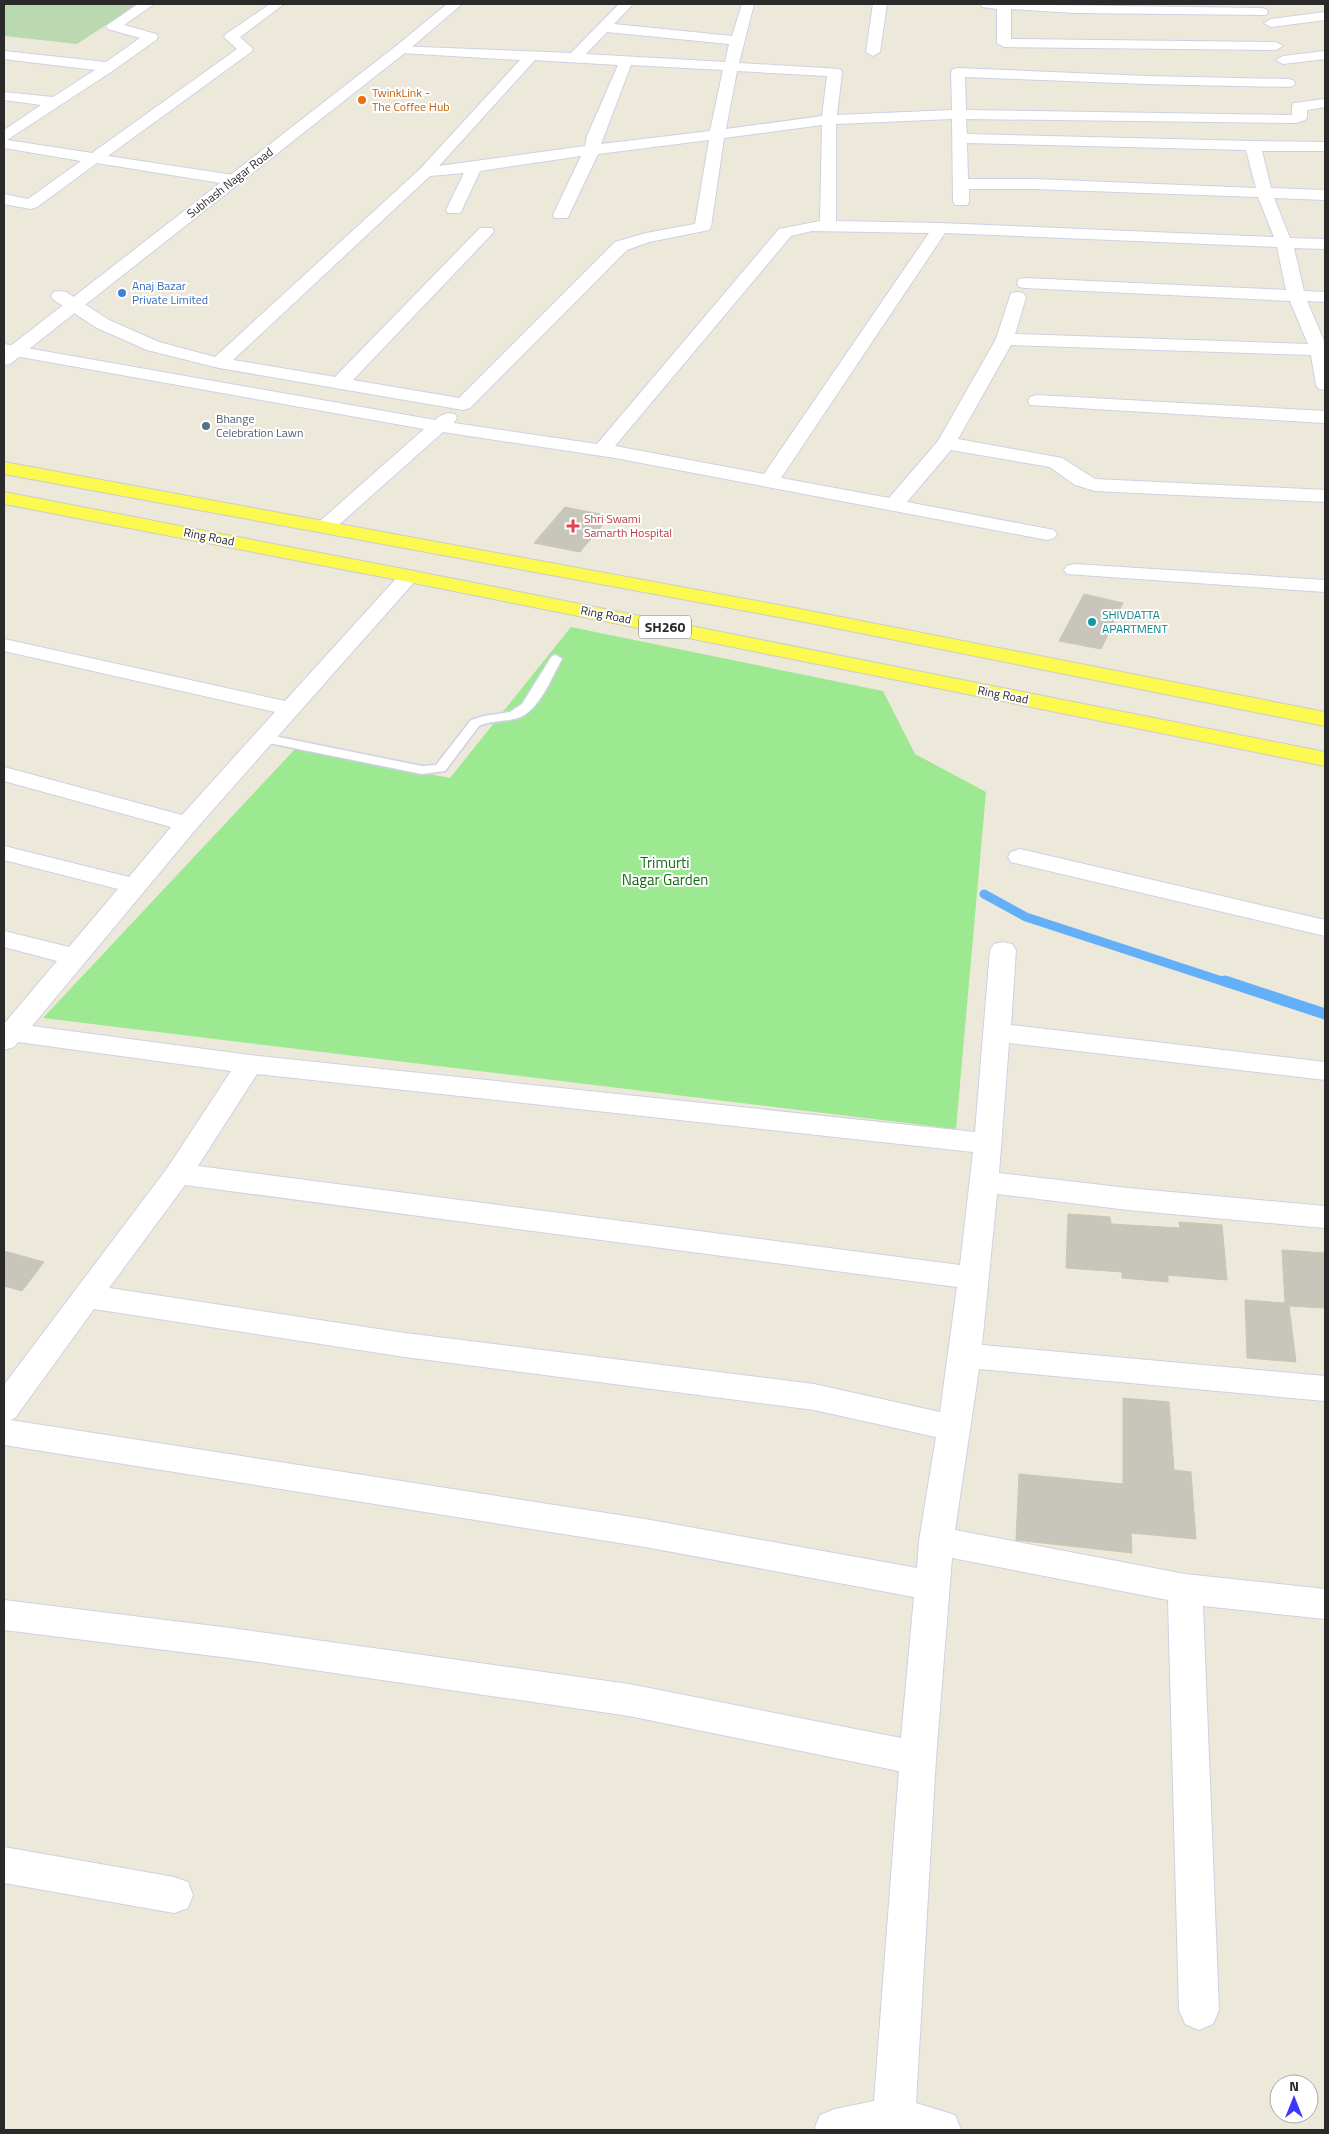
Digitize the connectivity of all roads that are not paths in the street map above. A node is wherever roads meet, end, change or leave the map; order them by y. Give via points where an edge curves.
1 (147, 4) edge
2 (278, 4) edge
3 (455, 4) edge
4 (626, 4) edge
5 (748, 4) edge
6 (880, 4) edge
7 (995, 4) edge
8 (1081, 6) edge
9 (1258, 8) edge
10 (1325, 16) edge
11 (1271, 23) junction
12 (602, 27) junction
13 (736, 41) junction
14 (1012, 43) junction
15 (1276, 46) junction
16 (402, 49) junction
17 (872, 52) dead end
18 (4, 55) edge
19 (1325, 55) edge
20 (531, 56) junction
21 (837, 56) dead end
22 (575, 57) junction
23 (365, 58) dead end
24 (1283, 60) junction
25 (626, 61) junction
26 (109, 67) junction
27 (732, 67) junction
28 (835, 72) junction
29 (1007, 75) junction
30 (1288, 83) junction
31 (4, 96) edge
32 (54, 102) junction
33 (1325, 103) edge
34 (1299, 106) junction
35 (960, 114) junction
36 (829, 120) junction
37 (716, 135) junction
38 (4, 136) edge
39 (960, 138) junction
40 (4, 144) edge
41 (1252, 146) junction
42 (1325, 146) edge
43 (592, 150) junction
44 (94, 158) junction
45 (474, 167) junction
46 (425, 172) junction
47 (215, 177) junction
48 (233, 180) junction
49 (961, 184) junction
50 (1265, 194) junction
51 (1325, 195) edge
52 (4, 199) edge
53 (961, 202) dead end
54 (31, 204) junction
55 (454, 210) dead end
56 (561, 215) dead end
57 (11, 217) dead end
58 (828, 226) junction
59 (940, 228) junction
60 (486, 231) dead end
61 (130, 242) dead end
62 (1284, 242) junction
63 (1325, 244) edge
64 (75, 284) dead end
65 (1296, 295) junction
66 (60, 296) junction
67 (1325, 297) edge
68 (76, 305) junction
69 (46, 307) dead end
70 (1005, 339) junction
71 (7, 347) edge
72 (1322, 350) edge
73 (219, 363) junction
74 (339, 384) junction
75 (1325, 385) edge
76 (1037, 401) dead end
77 (452, 414) junction
78 (1325, 417) edge
79 (946, 443) junction
80 (602, 450) junction
81 (4, 468) edge
82 (769, 481) junction
83 (1325, 496) edge
84 (4, 498) edge
85 (894, 505) junction
86 (326, 526) junction
87 (1047, 534) dead end
88 (1074, 570) dead end
89 (409, 576) junction
90 (1325, 586) edge
91 (4, 644) edge
92 (556, 659) dead end
93 (290, 708) junction
94 (1325, 719) edge
95 (264, 738) junction
96 (1325, 759) edge
97 (4, 774) edge
98 (188, 824) junction
99 (4, 853) edge
100 (1020, 857) dead end
101 (136, 886) junction
102 (1325, 928) edge
103 (4, 939) edge
104 (1003, 950) dead end
105 (75, 958) junction
106 (997, 1032) junction
107 (8, 1037) edge
108 (250, 1064) junction
109 (1325, 1071) edge
110 (988, 1144) junction
111 (178, 1174) junction
112 (984, 1182) junction
113 (1325, 1217) edge
114 (974, 1278) junction
115 (86, 1296) junction
116 (965, 1356) junction
117 (1325, 1388) edge
118 (4, 1409) edge
119 (954, 1428) junction
120 (4, 1432) edge
121 (936, 1541) junction
122 (932, 1586) junction
123 (1185, 1589) junction
124 (1325, 1604) edge
125 (4, 1615) edge
126 (918, 1758) junction
127 (4, 1865) edge
128 (174, 1895) dead end
129 (1199, 2010) dead end
130 (894, 2118) junction
131 (835, 2130) edge
132 (940, 2130) edge

1 - 26 street via 113,26 151,37
2 - 44 street via 232,37 246,49
3 - 16 street, Subhash Nagar Road
4 - 12 street
5 - 13 street
6 - 17 street
7 - 8 street
7 - 14 street via 1004,43
8 - 9 street
9 - 11 street
10 - 11 street
11 - 15 street
12 - 13 street
12 - 22 street
13 - 27 street
14 - 15 street
14 - 29 street
15 - 24 street
16 - 20 street
16 - 48 street, Subhash Nagar Road
18 - 26 street
19 - 24 street
20 - 22 street
20 - 46 street
21 - 28 street
22 - 25 street
23 - 47 street
24 - 30 street
25 - 27 street
25 - 43 street
26 - 32 street
27 - 28 street
27 - 37 street
28 - 36 street
29 - 30 street
29 - 35 street via 958,72
30 - 34 street
31 - 32 street
32 - 38 street
33 - 34 street
34 - 35 street via 1300,117 1296,119
35 - 36 street
35 - 39 street
36 - 37 street
36 - 58 street
37 - 43 street
37 - 77 street via 703,227 621,246
39 - 41 street
39 - 49 street
40 - 44 street
41 - 42 street
41 - 50 street
43 - 45 street
43 - 56 street
44 - 47 street
44 - 54 street
45 - 46 street
45 - 55 street
46 - 73 street
47 - 48 street
47 - 61 street
48 - 68 street, Subhash Nagar Road
49 - 50 street
49 - 53 street
50 - 51 street
50 - 62 street
52 - 54 street
54 - 57 street
58 - 59 street
58 - 80 street via 785,232
59 - 62 street
59 - 82 street
60 - 74 street
62 - 63 street
62 - 65 street
64 - 66 street
65 - 67 street
65 - 70 street via 1021,290
65 - 72 street
66 - 68 street
66 - 69 street
68 - 71 street, Subhash Nagar Road
68 - 73 street via 103,324 152,346
70 - 72 street
70 - 79 street
71 - 77 street
72 - 75 street
73 - 74 street
74 - 77 street
76 - 78 street
77 - 80 street
77 - 86 street
79 - 83 street via 1055,462 1078,480 1095,485
79 - 85 street
80 - 82 street
81 - 86 main road, SH260
82 - 85 street
84 - 89 main road, Ring Road / SH260
85 - 87 street
86 - 94 main road, SH260 via 795,614
88 - 90 street
89 - 93 street
89 - 96 main road, Ring Road / SH260
91 - 93 street
92 - 95 lane via 527,707 516,714 475,722 440,768 422,770
93 - 95 street
95 - 98 street
97 - 98 street
98 - 101 street
99 - 101 street
100 - 102 street
101 - 105 street
103 - 105 street
104 - 106 street
105 - 107 street
106 - 109 street
106 - 110 street
107 - 108 street
108 - 110 street
108 - 111 street
110 - 112 street
111 - 114 street
111 - 115 street
112 - 113 street
112 - 114 street
114 - 116 street
115 - 118 street
115 - 119 street via 405,1345 814,1397
116 - 117 street
116 - 119 street
119 - 121 street
120 - 122 street via 645,1533
121 - 122 street
121 - 123 street
122 - 126 street
123 - 124 street
123 - 129 street
125 - 126 street via 238,1644 629,1700
126 - 130 street
127 - 128 street
130 - 131 street
130 - 132 street

